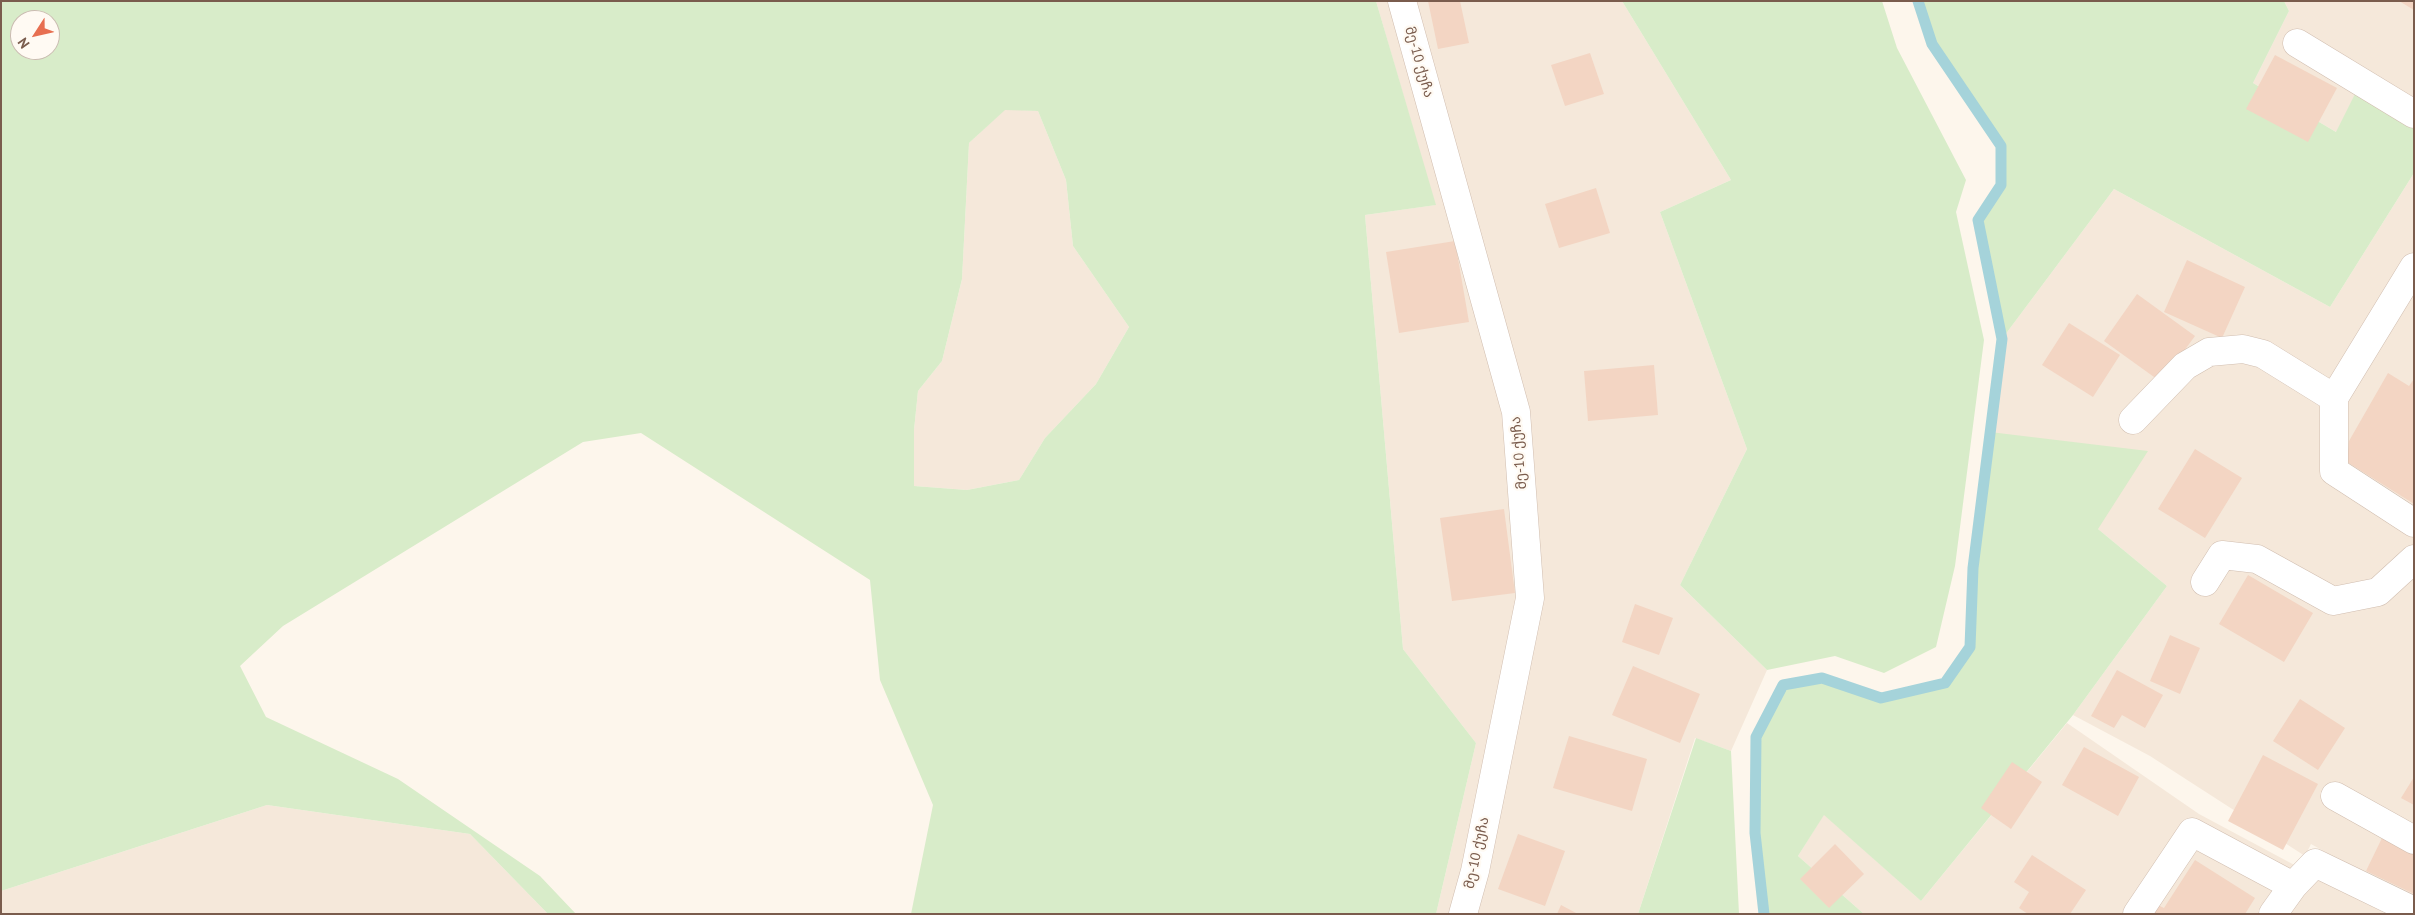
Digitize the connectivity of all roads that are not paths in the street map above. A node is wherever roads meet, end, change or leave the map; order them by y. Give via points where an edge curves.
1 (1402, 1) edge
2 (2297, 43) dead end
3 (2414, 114) edge
4 (2414, 267) edge
5 (2334, 398) junction
6 (2133, 420) dead end
7 (2414, 523) edge
8 (2414, 559) edge
9 (2205, 582) dead end
10 (2335, 796) dead end
11 (2414, 840) edge
12 (2293, 886) junction
13 (2414, 911) edge
14 (1463, 914) edge
15 (2137, 914) edge
16 (2273, 914) edge

1 - 14 street, მე-10 ქუჩა via 1516,412 1530,598 1475,871
2 - 3 street
4 - 5 street
5 - 6 street via 2263,354 2242,349 2209,352 2185,366
5 - 7 street via 2334,471
8 - 9 street via 2378,592 2333,601 2257,559 2222,555
10 - 11 street
12 - 13 street via 2315,863
12 - 15 street via 2192,832
12 - 16 street

